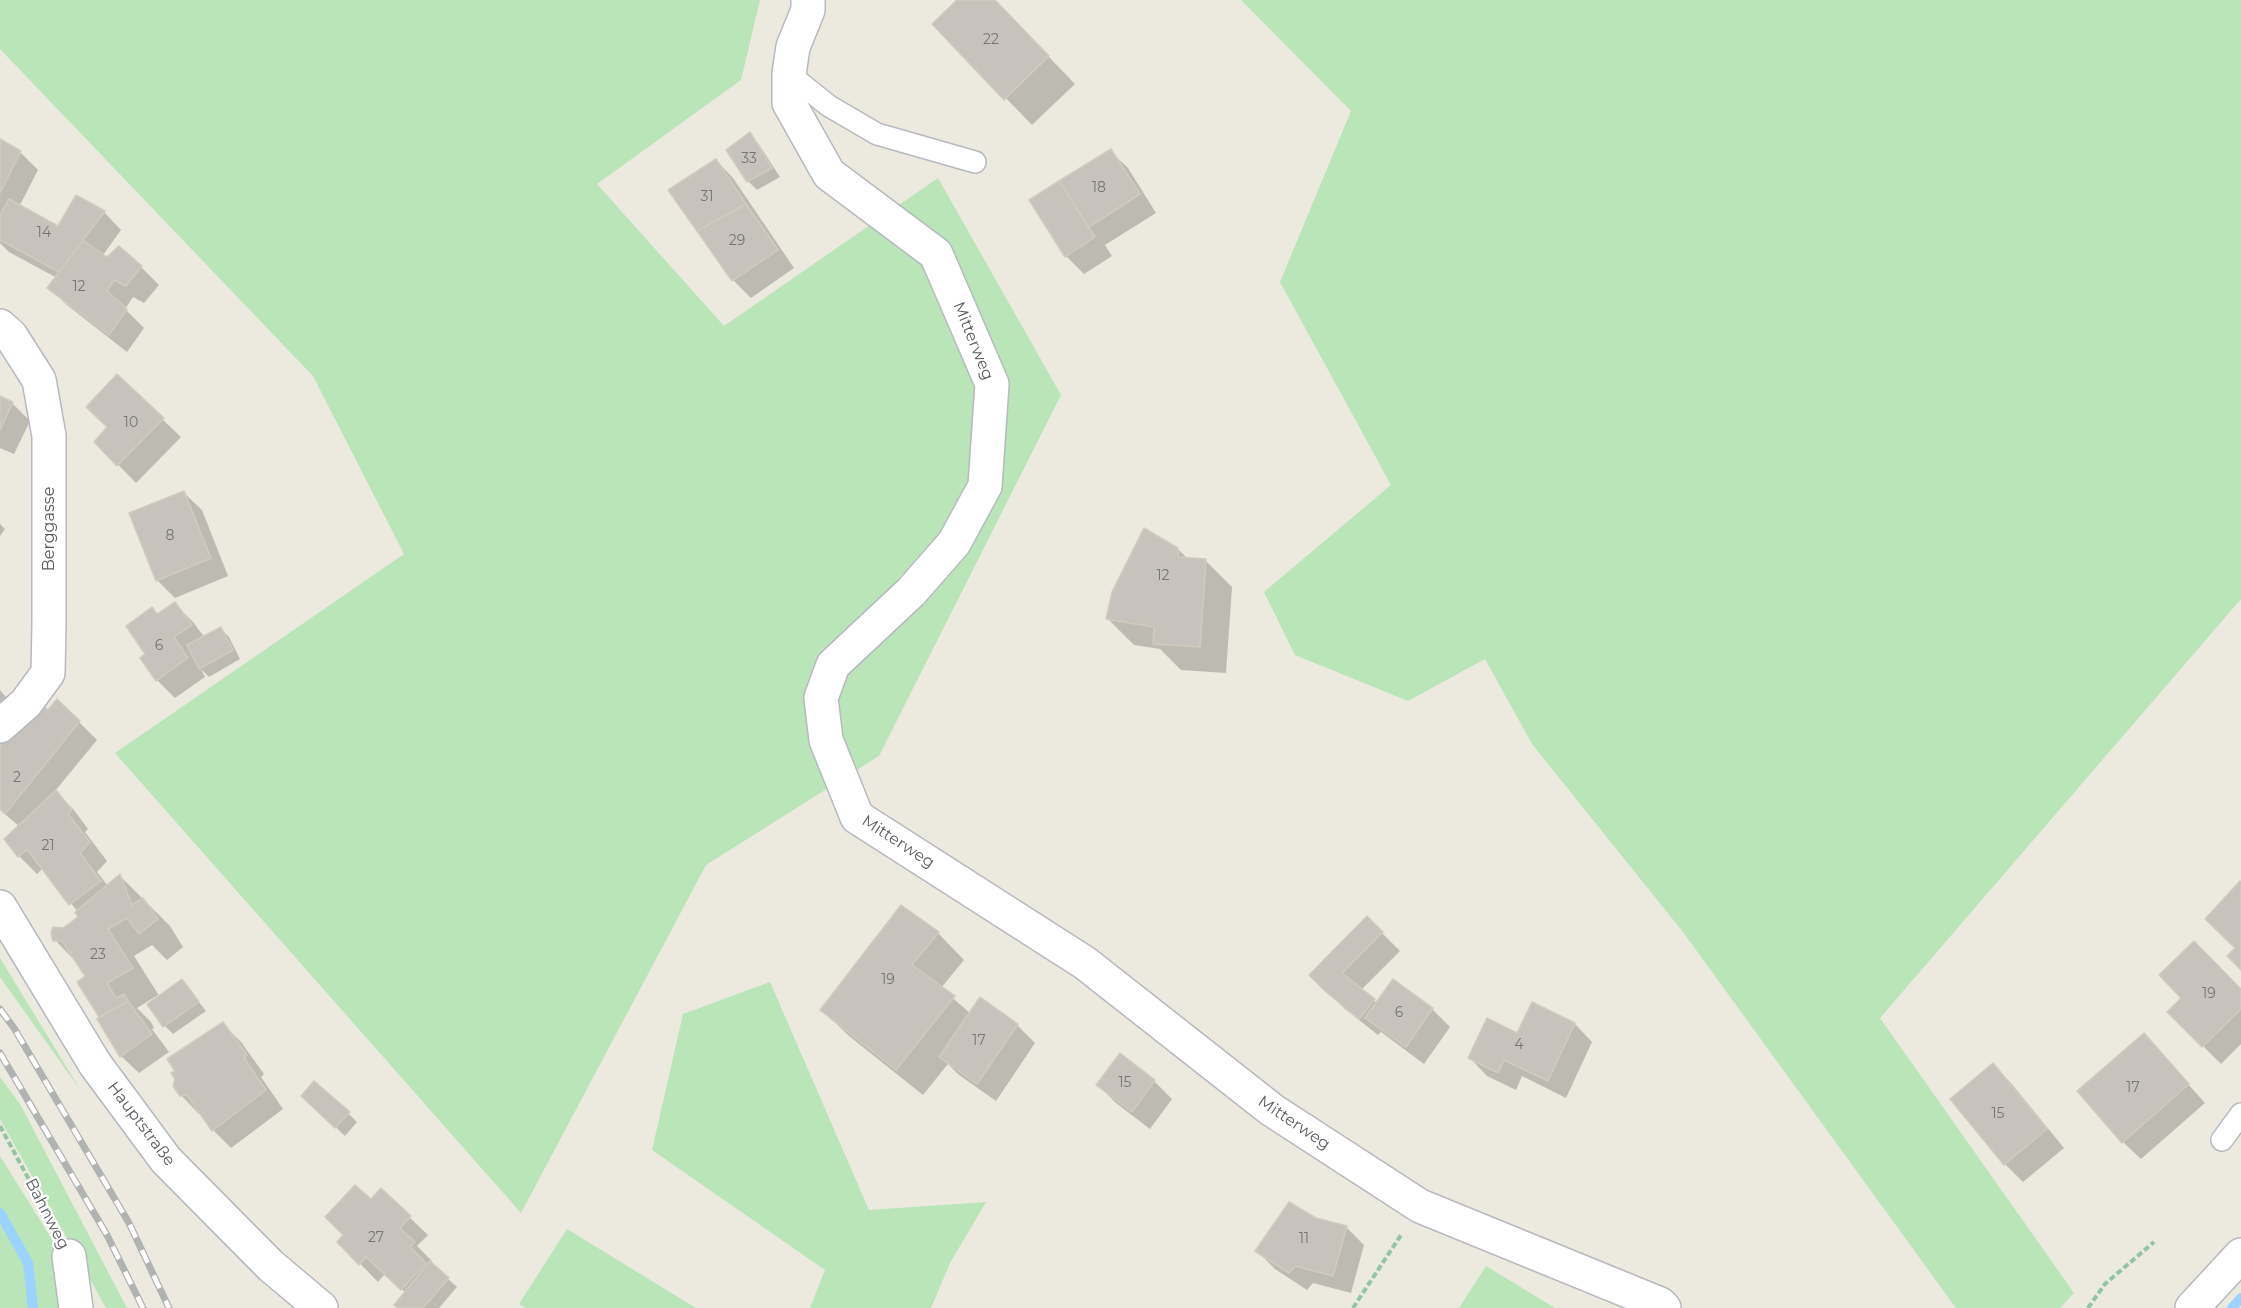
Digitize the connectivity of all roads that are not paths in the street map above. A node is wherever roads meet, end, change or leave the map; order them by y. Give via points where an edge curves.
1 (808, 0) edge
2 (789, 74) junction
3 (975, 162) dead end
4 (0, 326) edge
5 (0, 726) edge
6 (0, 907) edge
7 (2241, 1114) edge
8 (2222, 1140) dead end
9 (2241, 1255) edge
10 (69, 1256) road end
11 (76, 1308) edge
12 (321, 1308) edge
13 (1664, 1308) edge
14 (2192, 1308) edge

1 - 2 street, Mitterweg
2 - 3 lane via 829,106 877,135
2 - 13 street, Mitterweg via 789,103 829,174 936,254 992,384 985,486 954,543 911,592 833,665 821,698 826,740 857,817 1085,963 1272,1110 1420,1206
4 - 5 street, Berggasse via 39,380 49,436 48,673 26,703
6 - 12 street, Hauptstraße via 95,1064 166,1160 271,1266
7 - 8 lane
9 - 14 street
10 - 11 street, Bahnweg

